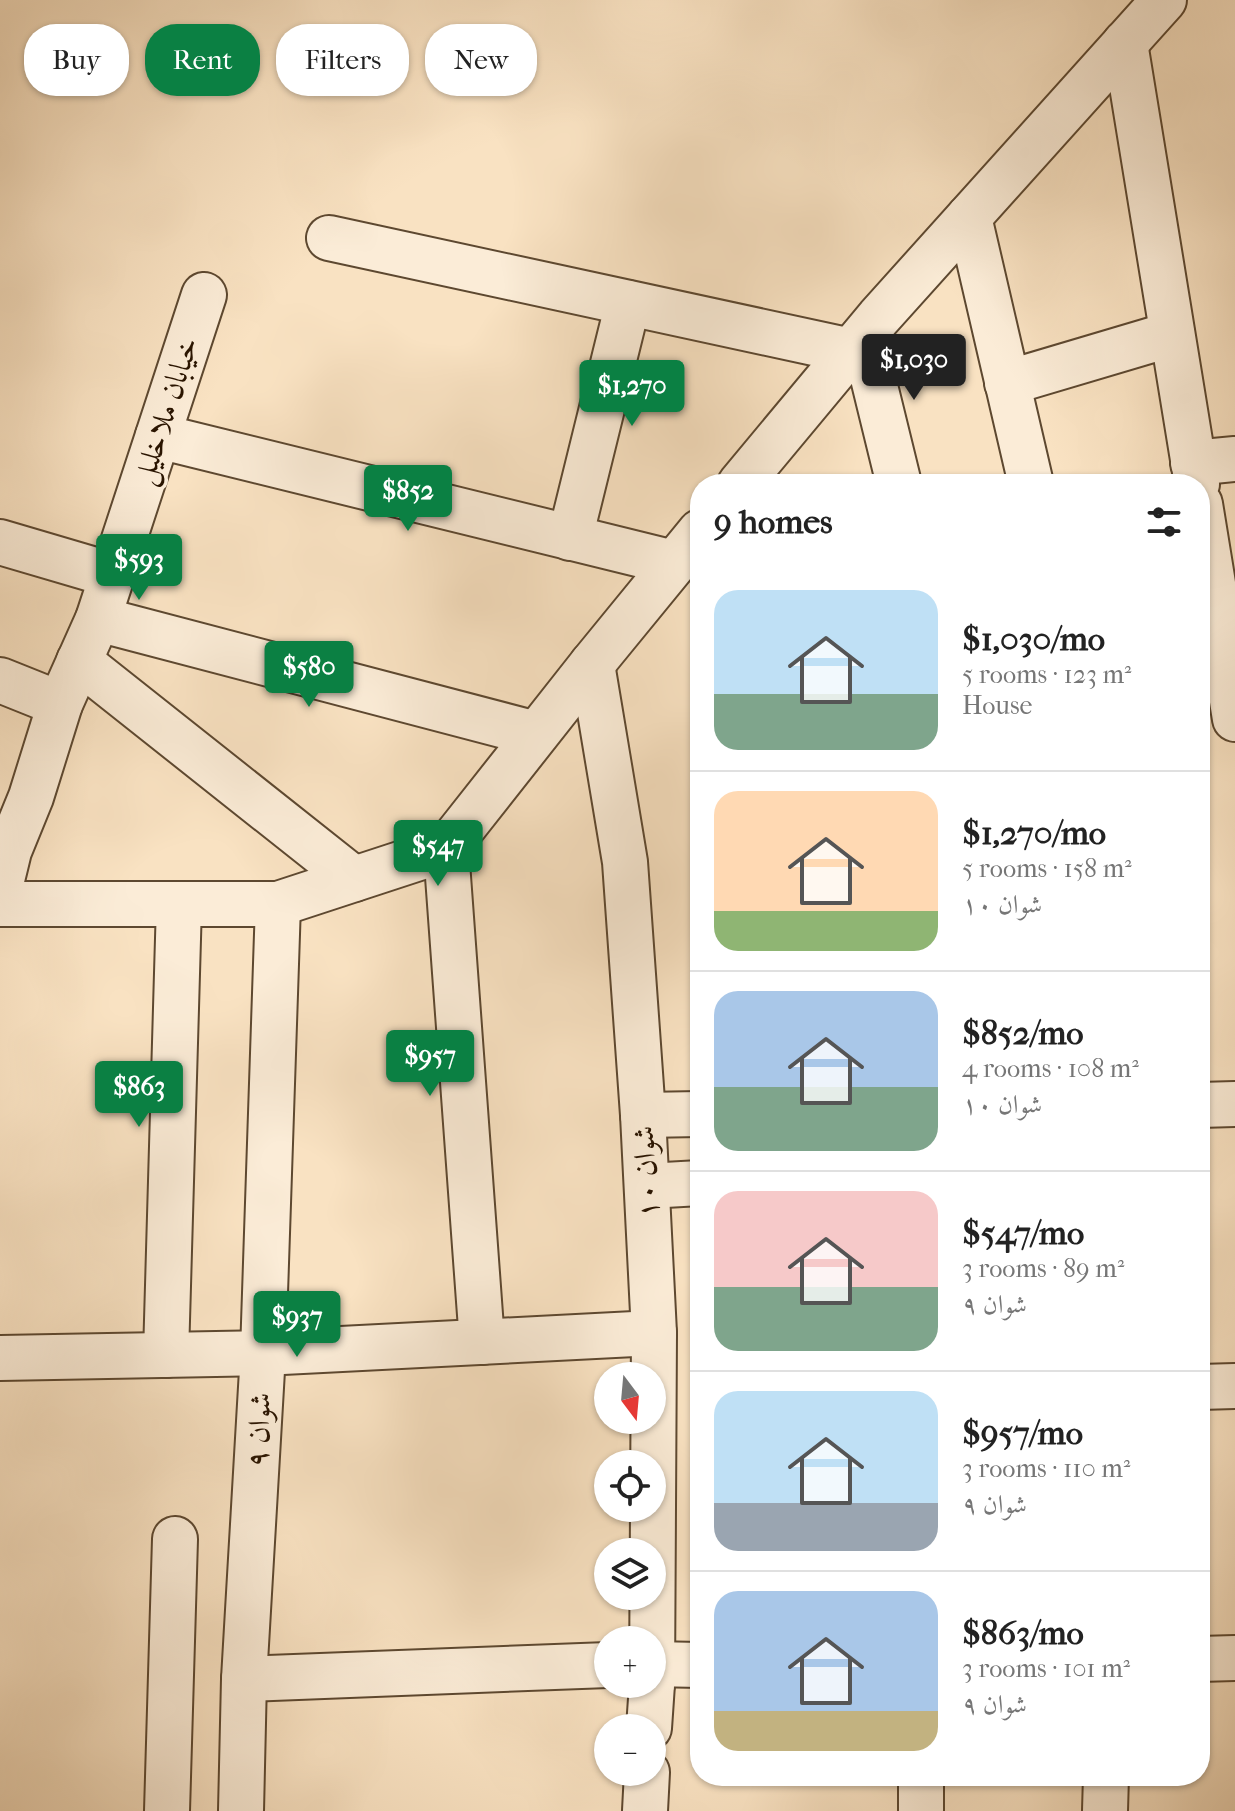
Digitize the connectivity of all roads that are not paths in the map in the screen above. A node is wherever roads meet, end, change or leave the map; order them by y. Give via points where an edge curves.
1 (1164, 0) edge
2 (1125, 43) junction
3 (969, 217) junction
4 (329, 238) dead end
5 (204, 295) dead end
6 (628, 303) junction
7 (1172, 334) junction
8 (857, 344) junction
9 (1007, 383) junction
10 (158, 436) junction
11 (748, 474) edge
12 (896, 474) edge
13 (1029, 474) edge
14 (1205, 474) edge
15 (1210, 507) edge
16 (570, 538) junction
17 (0, 542) edge
18 (687, 548) edge
19 (112, 575) junction
20 (98, 619) junction
21 (1230, 656) edge
22 (79, 661) junction
23 (592, 664) junction
24 (0, 680) edge
25 (60, 704) junction
26 (1235, 719) edge
27 (536, 734) junction
28 (446, 849) junction
29 (3, 862) edge
30 (354, 879) junction
31 (0, 904) edge
32 (179, 904) junction
33 (278, 904) junction
34 (1235, 1104) edge
35 (1210, 1105) edge
36 (690, 1114) edge
37 (643, 1115) junction
38 (690, 1184) edge
39 (647, 1186) junction
40 (654, 1333) junction
41 (482, 1342) junction
42 (263, 1353) junction
43 (166, 1355) junction
44 (0, 1358) edge
45 (1235, 1386) edge
46 (1210, 1387) edge
47 (175, 1539) dead end
48 (652, 1626) edge
49 (1235, 1658) edge
50 (1210, 1659) edge
51 (594, 1666) edge
52 (690, 1667) edge
53 (666, 1671) edge
54 (244, 1679) junction
55 (646, 1786) edge
56 (921, 1786) edge
57 (1106, 1786) edge
58 (167, 1811) edge
59 (241, 1811) edge
60 (645, 1811) edge
61 (921, 1811) edge
62 (1105, 1811) edge

1 - 2 street
2 - 3 street
2 - 7 street
3 - 8 street
3 - 9 street
4 - 6 street
5 - 10 street, خیابان ملاخلیل
6 - 8 street
6 - 16 street
7 - 9 street
7 - 14 street
8 - 11 street
8 - 12 street
9 - 13 street
10 - 16 street
10 - 19 street, خیابان ملاخلیل
15 - 21 street
16 - 18 street
17 - 19 street
18 - 23 street
19 - 20 street, خیابان ملاخلیل
20 - 22 street, خیابان ملاخلیل
20 - 27 street
21 - 26 street
22 - 25 street, خیابان ملاخلیل
22 - 30 street
23 - 27 street
23 - 37 street, شوان ۱۰ via 625,862
24 - 25 street
25 - 29 street, خیابان ملاخلیل via 31,797
27 - 28 street
28 - 30 street
28 - 41 street
30 - 33 street
31 - 32 street
32 - 33 street
32 - 43 street
33 - 42 street, شوان ۹
34 - 35 street
36 - 37 street
37 - 39 street, شوان ۱۰
38 - 39 street
39 - 40 street, شوان ۱۰
40 - 41 street
40 - 48 street, شوان ۱۰
41 - 42 street
42 - 43 street
42 - 54 street, شوان ۹
43 - 44 street
45 - 46 street
47 - 58 street
49 - 50 street
51 - 54 street
52 - 53 street
54 - 59 street, شوان ۹
55 - 60 street
56 - 61 street
57 - 62 street

